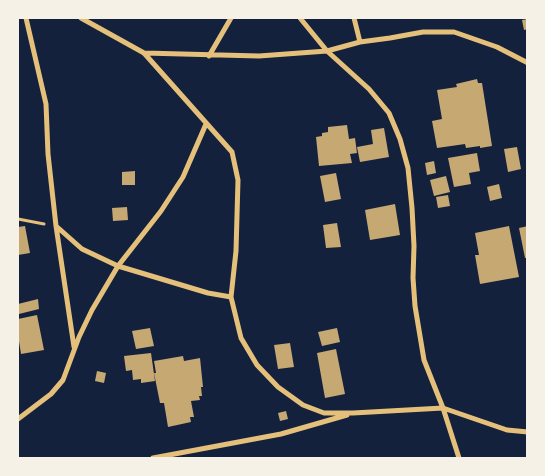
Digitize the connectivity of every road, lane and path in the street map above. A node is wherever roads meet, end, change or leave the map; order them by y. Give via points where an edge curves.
1 (26, 18) edge
2 (81, 18) edge
3 (230, 18) edge
4 (300, 18) edge
5 (354, 18) edge
6 (360, 42) junction
7 (328, 52) junction
8 (144, 53) junction
9 (209, 56) junction
10 (528, 63) edge
11 (206, 124) junction
12 (18, 218) edge
13 (56, 226) junction
14 (118, 266) junction
15 (231, 296) junction
16 (74, 348) junction
17 (443, 408) junction
18 (353, 413) junction
19 (18, 419) edge
20 (528, 432) edge
21 (153, 458) edge
22 (459, 458) edge

1 - 13 street via 46,104
2 - 8 street
3 - 9 street
4 - 7 street
5 - 6 street
6 - 7 street
6 - 10 street via 423,32 454,32 497,47
7 - 9 street
7 - 17 street via 369,89 389,113 400,139 408,168 412,208 415,306 424,360
8 - 9 street
8 - 11 street
11 - 14 street via 183,177
11 - 15 street via 232,152 238,180
12 - 13 path
13 - 14 street via 82,249
13 - 16 street
14 - 15 street via 208,293
14 - 16 street
15 - 18 street via 241,338 257,365 278,387 303,405 324,413
16 - 19 street via 63,380
17 - 18 street
17 - 20 street via 507,430
17 - 22 street
18 - 21 street via 281,434

